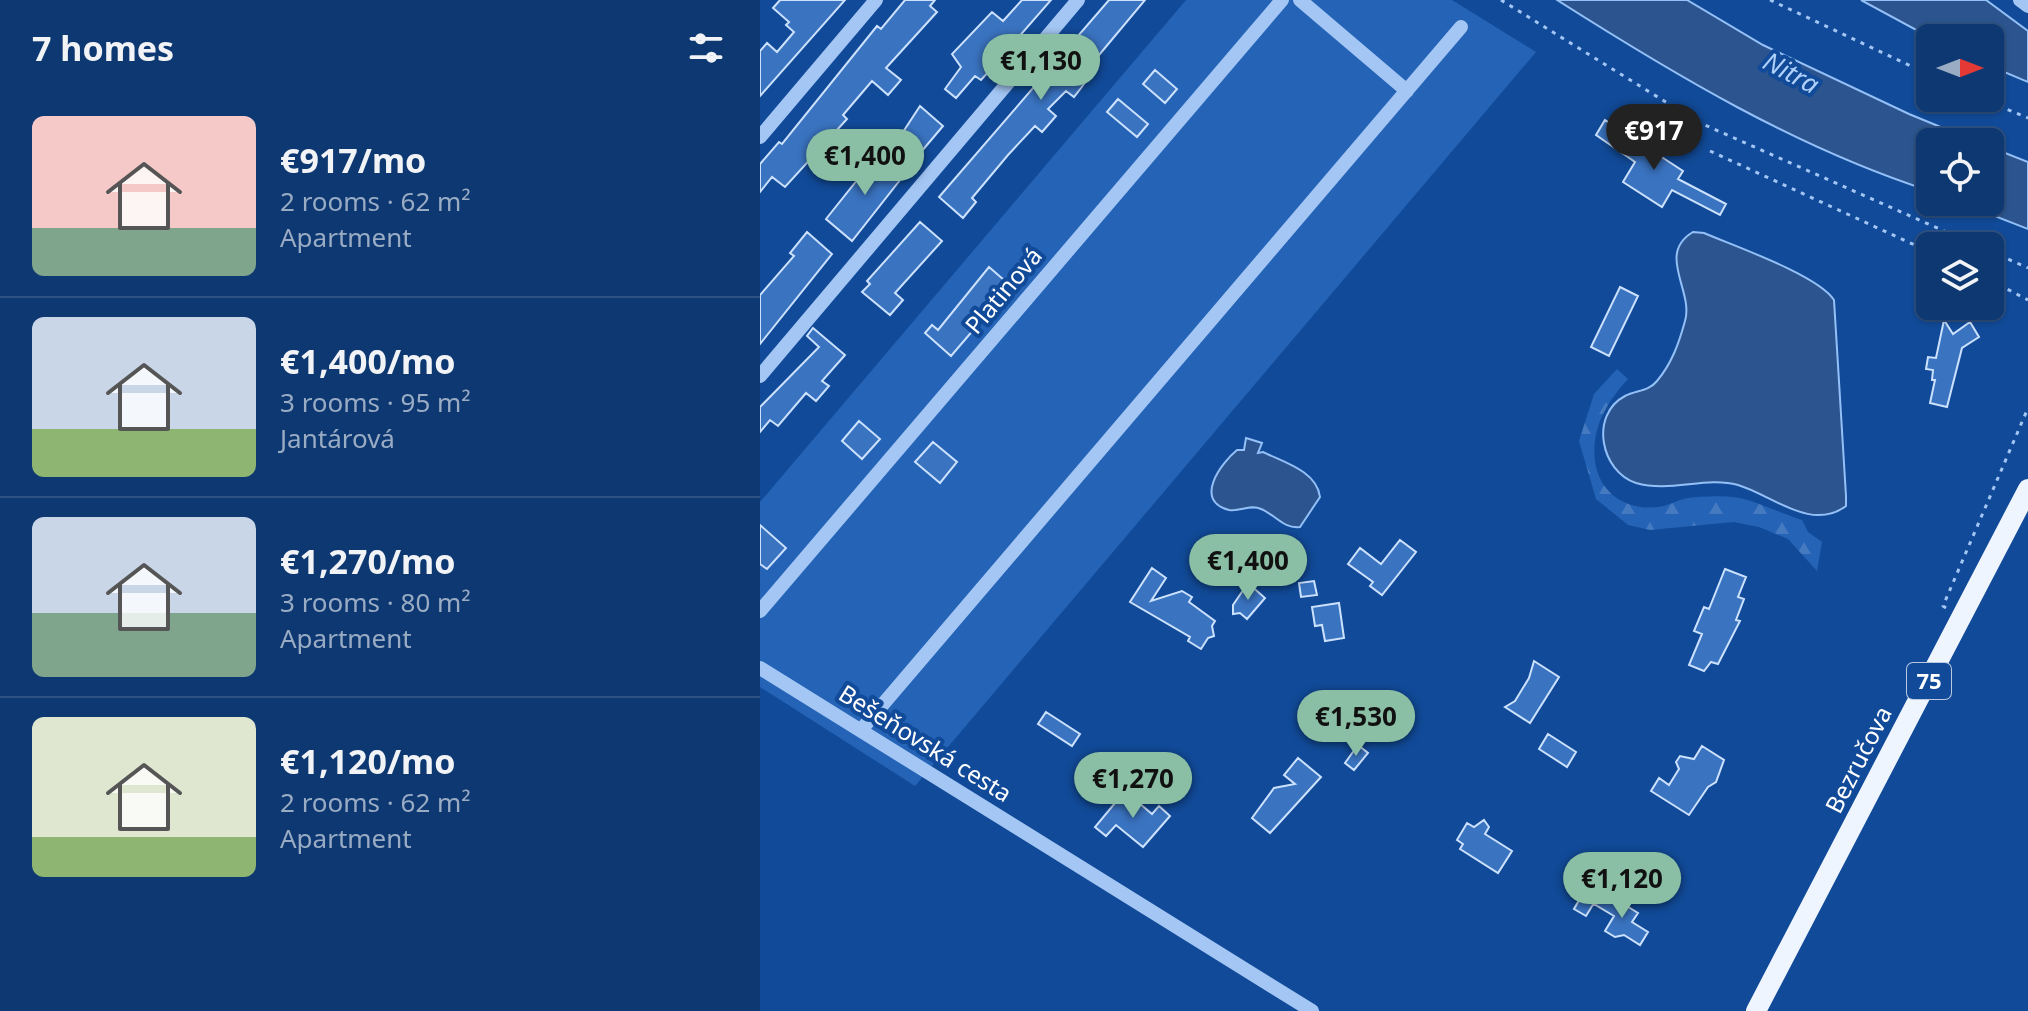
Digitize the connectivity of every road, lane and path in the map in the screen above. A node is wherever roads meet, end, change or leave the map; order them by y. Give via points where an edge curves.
1 (876, 0) edge
2 (1078, 0) edge
3 (1282, 0) edge
4 (1300, 0) edge
5 (1501, 0) edge
6 (1770, 0) edge
7 (2020, 0) edge
8 (2028, 6) edge
9 (1461, 27) dead end
10 (1916, 68) edge
11 (1407, 91) junction
12 (2004, 108) edge
13 (2028, 118) edge
14 (760, 137) edge
15 (1710, 151) dead end
16 (1946, 232) edge
17 (1916, 246) edge
18 (2004, 257) edge
19 (2028, 268) edge
20 (2004, 287) edge
21 (2028, 293) edge
22 (2020, 294) junction
23 (2028, 300) edge
24 (760, 376) edge
25 (2028, 408) edge
26 (2028, 489) edge
27 (760, 611) edge
28 (1961, 616) junction
29 (760, 668) edge
30 (861, 730) junction
31 (1312, 1011) edge
32 (1756, 1011) edge

1 - 14 street
2 - 24 street
3 - 27 street, Platinová
4 - 11 street
5 - 16 path via 1698,122
6 - 10 path
7 - 8 street
9 - 11 street
11 - 30 street
12 - 13 path
15 - 17 path
18 - 19 path
20 - 22 path
21 - 22 path
22 - 23 path
25 - 28 path via 1943,606
26 - 28 main road, Bezručova / 75
28 - 32 main road, Bezručova / 75
29 - 30 street, Bešeňovská cesta
30 - 31 street, Bešeňovská cesta

